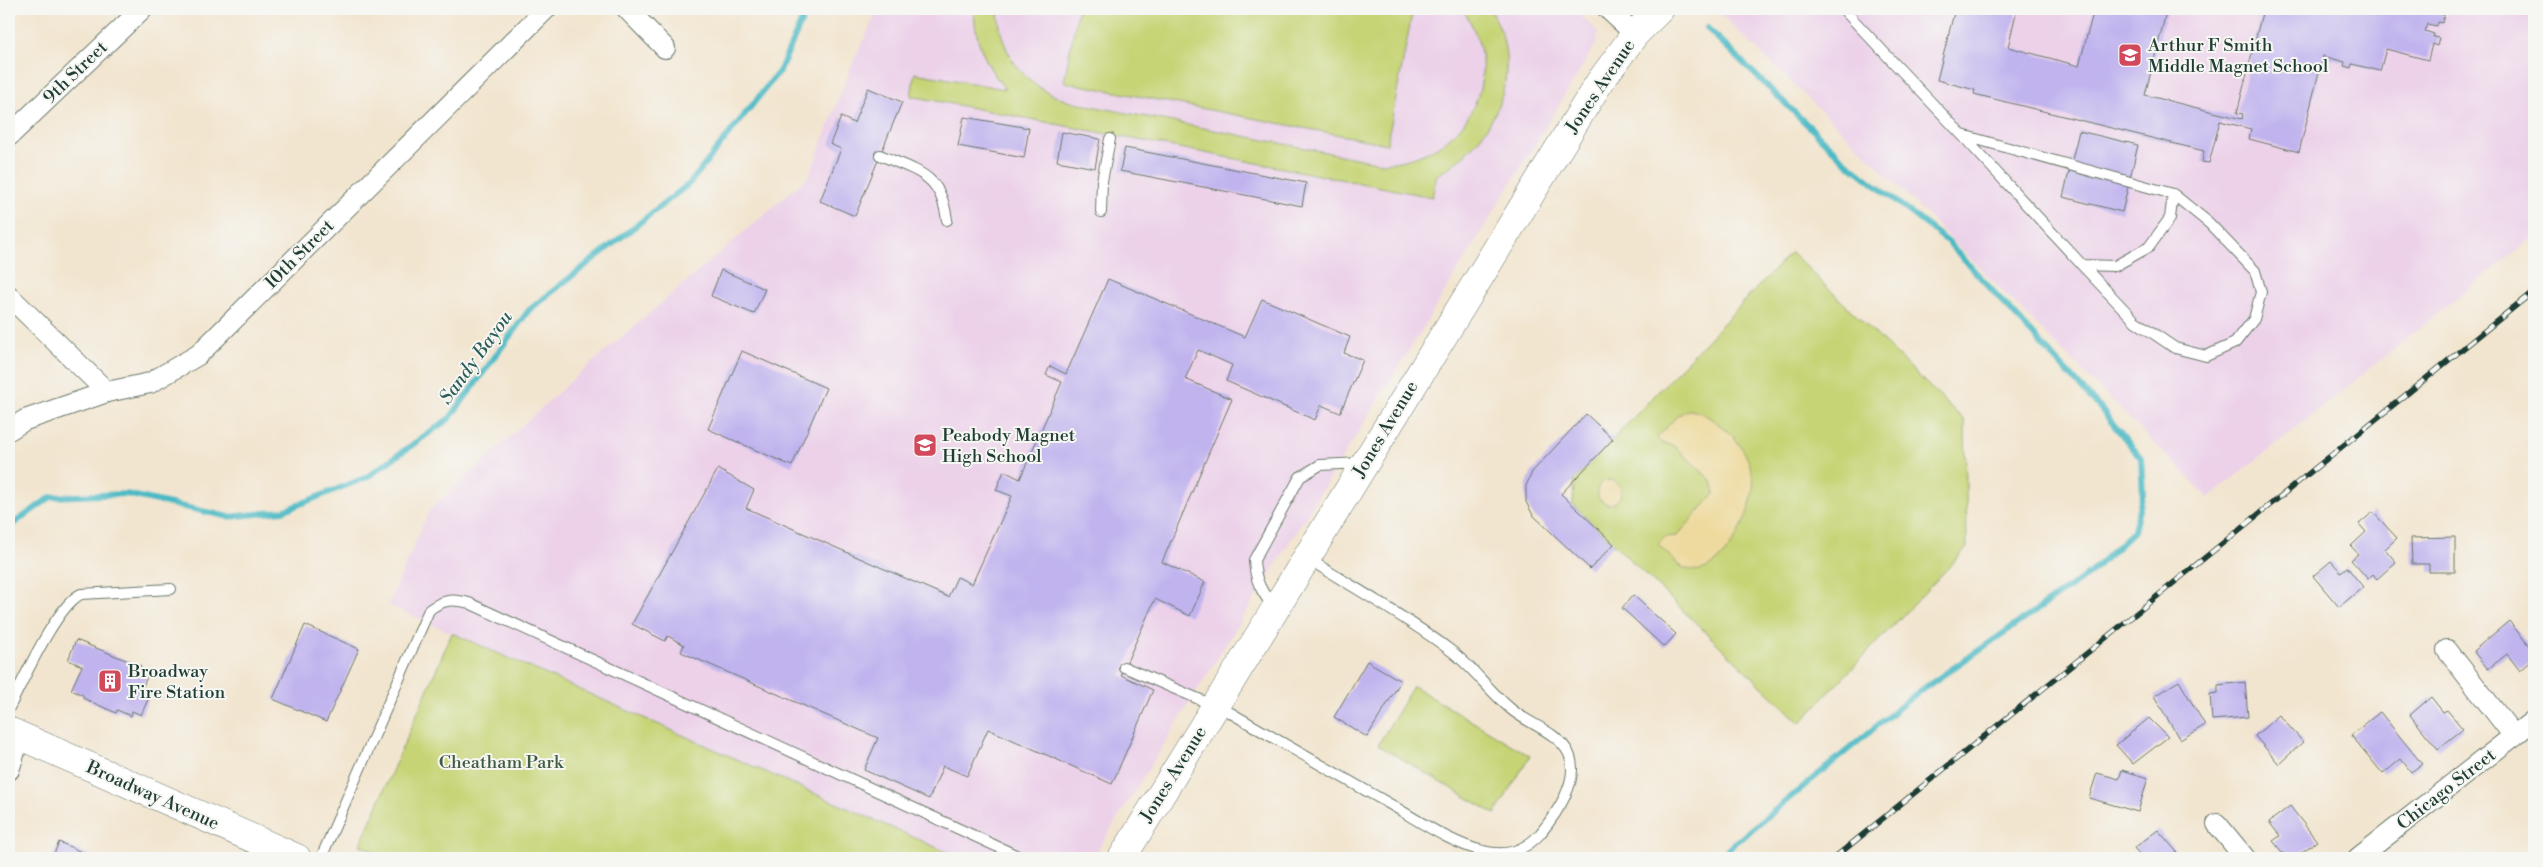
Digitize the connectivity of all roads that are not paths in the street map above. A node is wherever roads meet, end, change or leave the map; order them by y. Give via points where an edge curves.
1 (142, 9) edge
2 (546, 9) edge
3 (627, 9) edge
4 (1608, 9) edge
5 (1660, 9) edge
6 (1843, 9) edge
7 (1635, 34) junction
8 (665, 48) dead end
9 (1962, 135) junction
10 (9, 136) edge
11 (1110, 139) dead end
12 (880, 155) dead end
13 (2173, 194) junction
14 (1101, 212) dead end
15 (947, 220) dead end
16 (2082, 265) junction
17 (9, 296) edge
18 (107, 392) junction
19 (9, 430) edge
20 (1365, 463) junction
21 (1306, 558) junction
22 (171, 589) dead end
23 (1275, 609) junction
24 (2446, 650) dead end
25 (1124, 667) dead end
26 (1216, 705) junction
27 (9, 708) edge
28 (2534, 720) edge
29 (14, 734) edge
30 (2514, 736) junction
31 (9, 770) edge
32 (2217, 824) dead end
33 (297, 858) edge
34 (321, 858) edge
35 (1022, 858) edge
36 (1122, 858) edge
37 (2245, 858) edge
38 (2358, 858) edge

1 - 10 street, 9th Street
2 - 18 street, 10th Street via 198,355 150,383
3 - 8 street
4 - 7 street
5 - 7 street, Jones Avenue
6 - 9 lane
7 - 20 street, Jones Avenue via 1599,83
9 - 13 lane
9 - 16 lane
11 - 14 lane via 1102,181
12 - 15 lane via 925,176 938,188 945,202
13 - 16 lane via 2170,218 2149,248 2115,266
13 - 16 lane via 2210,223 2255,271 2261,292 2254,319 2235,343 2206,356 2174,348 2135,321
17 - 18 street
18 - 19 street, 10th Street via 25,420
20 - 21 street, Jones Avenue
20 - 23 lane via 1320,465 1300,477 1254,560 1258,587
21 - 23 street, Jones Avenue
21 - 26 lane via 1449,649 1472,667 1514,712 1561,742 1572,766 1571,781 1563,800 1528,847 1510,852 1483,851 1426,825
22 - 27 lane via 75,597 58,617
23 - 26 street, Jones Avenue
24 - 30 street
25 - 26 lane
26 - 36 street, Jones Avenue
28 - 30 street, Chicago Street
29 - 31 street
29 - 33 street, Broadway Avenue
30 - 38 street, Chicago Street
32 - 37 street
34 - 35 lane via 429,610 439,602 453,600 478,607

